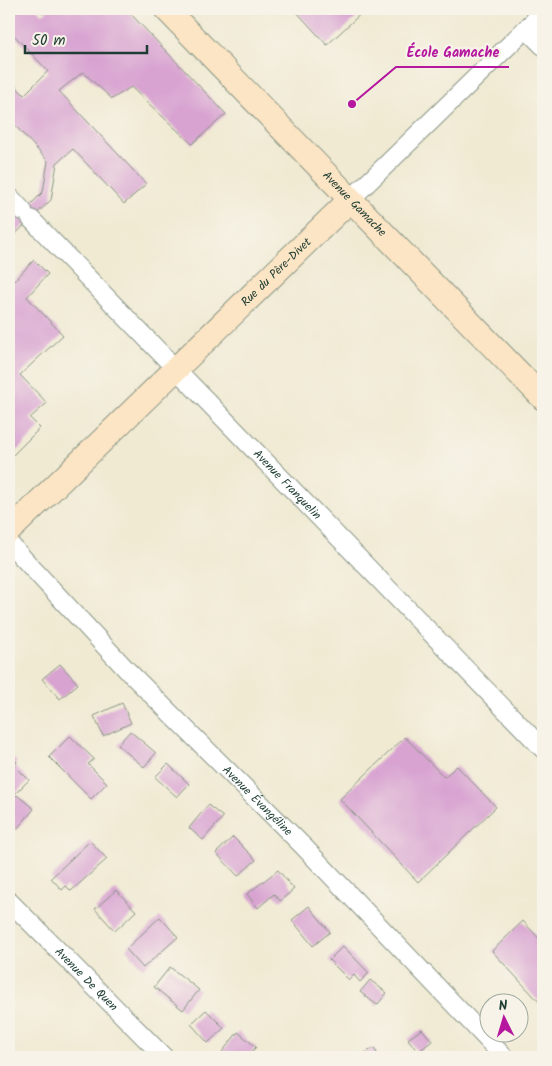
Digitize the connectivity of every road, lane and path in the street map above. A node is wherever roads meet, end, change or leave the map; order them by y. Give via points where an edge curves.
1 (166, 9) edge
2 (543, 12) edge
3 (526, 30) junction
4 (543, 46) edge
5 (9, 196) edge
6 (350, 200) junction
7 (176, 368) junction
8 (543, 398) edge
9 (9, 531) edge
10 (9, 543) edge
11 (543, 749) edge
12 (9, 901) edge
13 (164, 1057) edge
14 (504, 1057) edge

1 - 6 street, Avenue Gamache
2 - 3 street, Rue du Père-Divet
3 - 4 street
3 - 6 street, Rue du Père-Divet
5 - 7 street, Avenue Franquelin
6 - 7 street, Rue du Père-Divet
6 - 8 street, Avenue Gamache
7 - 9 street, Rue du Père-Divet
7 - 11 street, Avenue Franquelin
10 - 14 street, Avenue Évangéline via 126,669 304,847
12 - 13 street, Avenue De Quen

